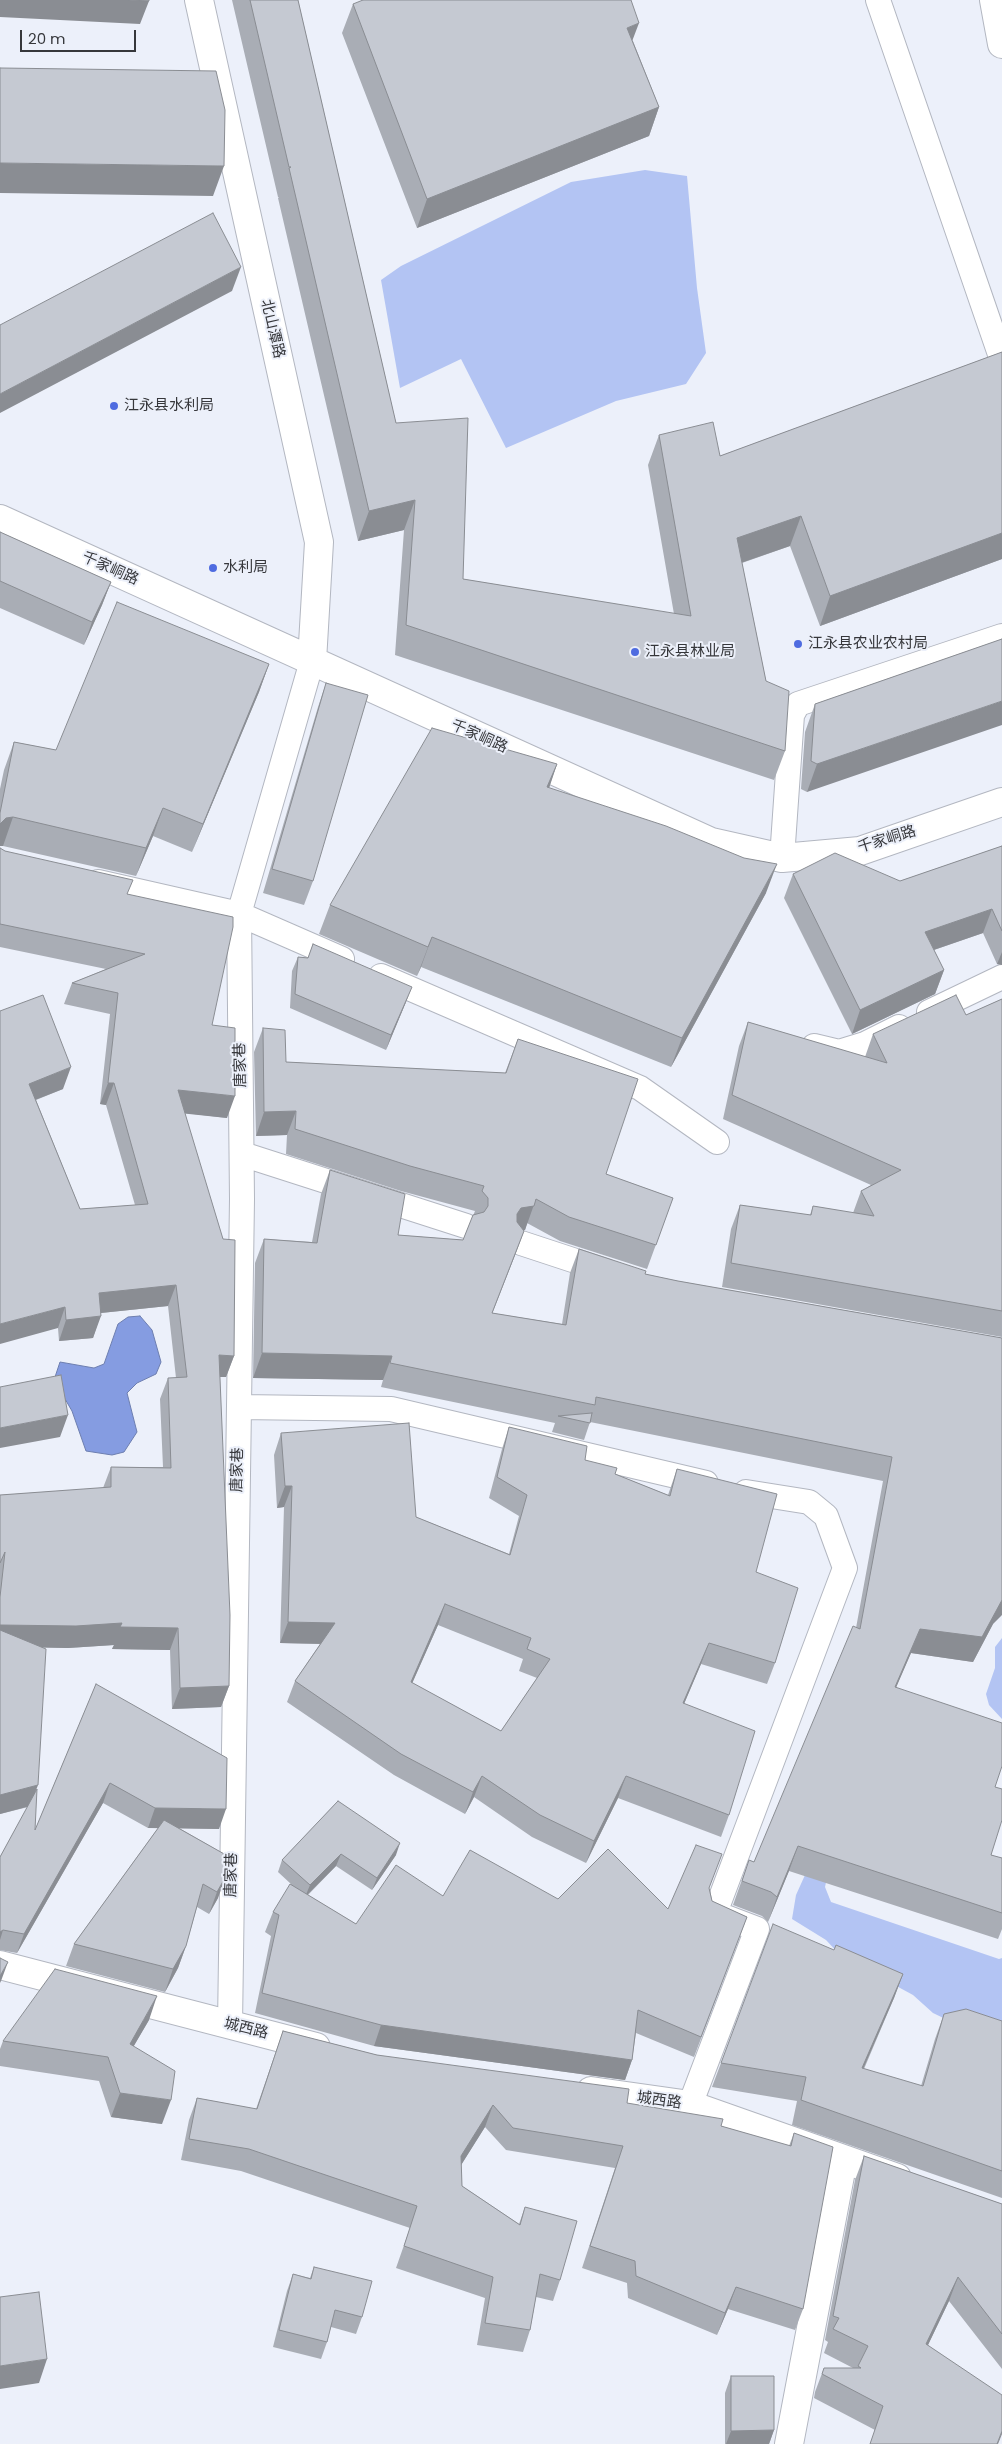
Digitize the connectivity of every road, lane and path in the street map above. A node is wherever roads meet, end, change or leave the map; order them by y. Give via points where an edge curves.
1 (199, 0) edge
2 (878, 0) edge
3 (994, 0) edge
4 (1002, 40) edge
5 (1002, 360) edge
6 (0, 519) edge
7 (1002, 636) edge
8 (312, 661) junction
9 (1002, 802) edge
10 (782, 858) junction
11 (76, 876) edge
12 (238, 914) junction
13 (1002, 977) edge
14 (791, 1040) edge
15 (717, 1142) dead end
16 (242, 1154) junction
17 (466, 1226) edge
18 (521, 1244) edge
19 (625, 1277) edge
20 (239, 1407) junction
21 (0, 1965) edge
22 (230, 2025) junction
23 (344, 2054) edge
24 (564, 2088) edge
25 (690, 2105) junction
26 (844, 2160) junction
27 (925, 2188) edge
28 (789, 2444) edge

1 - 8 main road, 北山潭路 via 320,542
2 - 5 lane
3 - 4 main road
6 - 8 main road, 千家峒路
7 - 10 lane via 798,704 792,715
8 - 10 main road, 千家峒路 via 711,842
8 - 12 lane, 唐家巷
9 - 10 main road, 千家峒路 via 860,850
11 - 12 lane
12 - 15 lane via 640,1088
12 - 16 lane, 唐家巷
13 - 14 lane via 865,1044 839,1052
16 - 17 lane
16 - 20 lane, 唐家巷
18 - 19 lane
20 - 22 lane, 唐家巷
20 - 25 lane via 392,1409 769,1497 808,1502 826,1516 845,1568 715,1913 757,1929
21 - 22 main road, 城西路
22 - 23 main road, 城西路
24 - 25 main road, 城西路
25 - 26 main road, 城西路
26 - 27 main road, 城西路
26 - 28 main road

